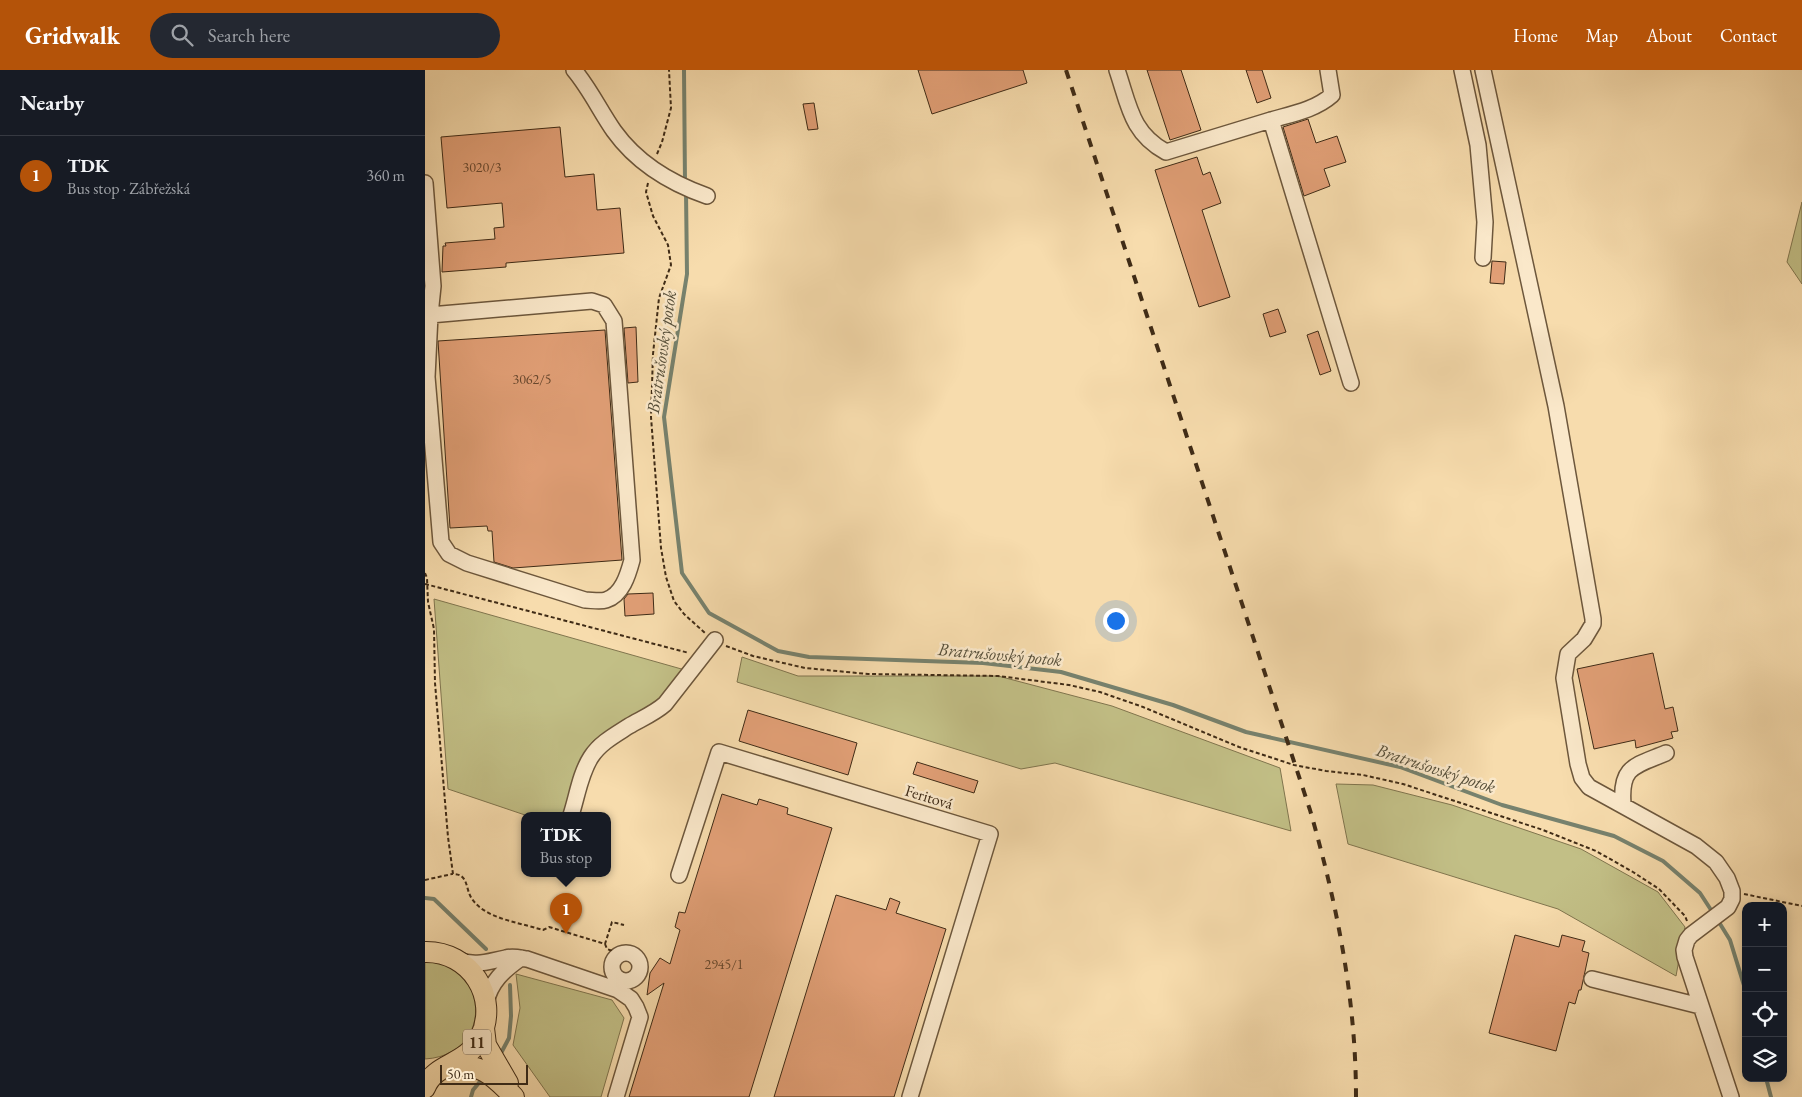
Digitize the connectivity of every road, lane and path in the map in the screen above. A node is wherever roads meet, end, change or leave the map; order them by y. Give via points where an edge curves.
1 (574, 70) edge
2 (669, 70) edge
3 (1117, 70) edge
4 (1328, 70) edge
5 (1463, 70) edge
6 (1483, 70) edge
7 (1271, 120) junction
8 (651, 168) junction
9 (425, 183) edge
10 (701, 194) dead end
11 (1483, 258) dead end
12 (430, 315) junction
13 (1351, 383) dead end
14 (425, 573) edge
15 (426, 585) edge
16 (715, 640) junction
17 (702, 656) junction
18 (1666, 753) dead end
19 (1623, 804) junction
20 (572, 812) edge
21 (453, 874) junction
22 (679, 875) dead end
23 (425, 880) edge
24 (1732, 891) junction
25 (1802, 906) edge
26 (624, 925) dead end
27 (1691, 935) junction
28 (425, 939) edge
29 (605, 944) junction
30 (425, 952) edge
31 (621, 954) junction
32 (454, 958) junction
33 (524, 958) junction
34 (1592, 979) dead end
35 (620, 985) junction
36 (486, 1003) junction
37 (1700, 1006) junction
38 (484, 1028) junction
39 (447, 1066) junction
40 (425, 1069) edge
41 (425, 1088) edge
42 (516, 1097) edge
43 (616, 1097) edge
44 (910, 1097) edge
45 (1731, 1097) edge

1 - 8 street via 615,131
2 - 8 path via 671,108
3 - 7 street via 1137,126 1152,143 1166,152
4 - 7 street via 1332,95 1312,108
5 - 11 street via 1479,146 1485,222
6 - 19 street via 1556,406 1593,619 1584,639 1568,654 1564,678 1578,764 1582,778 1589,786
7 - 13 street
8 - 10 street via 674,183
8 - 16 path via 646,192 653,216 668,245 671,265 659,298 653,354 651,417 661,548 674,601 684,614
9 - 12 street via 433,286
12 - 12 street via 427,377 441,542 449,554 467,563 585,600 605,600 616,594 628,575 632,560 615,321 604,305 592,301
14 - 15 path
15 - 17 path
15 - 21 path via 434,629 435,682
16 - 17 street
16 - 27 path via 733,650 805,668 868,674 998,676 1100,692 1239,747 1295,765 1403,784 1596,851 1659,889 1685,916
17 - 20 street via 658,711 599,746 585,769
18 - 19 street via 1631,768 1623,783
19 - 24 street via 1696,846 1716,862
21 - 23 path
21 - 29 path via 464,877 472,899 495,915
22 - 44 street, Feritová via 719,752 990,834
24 - 25 path
24 - 27 street via 1728,907
26 - 29 path via 612,922
27 - 37 street via 1684,950
28 - 32 main road, 11
29 - 31 path
30 - 32 main road
31 - 35 street via 614,960 612,968
31 - 35 street via 634,955 640,968 633,980
32 - 33 street via 481,964 505,958
32 - 36 main road, 11 via 477,978
33 - 35 street
33 - 36 street via 494,982
34 - 37 street
35 - 43 street via 640,1017
36 - 38 main road, 11
37 - 45 street
38 - 39 main road, 11 via 472,1050
38 - 42 main road via 488,1050
39 - 40 main road
39 - 41 main road via 431,1077
39 - 42 main road via 462,1064 481,1069 494,1076

